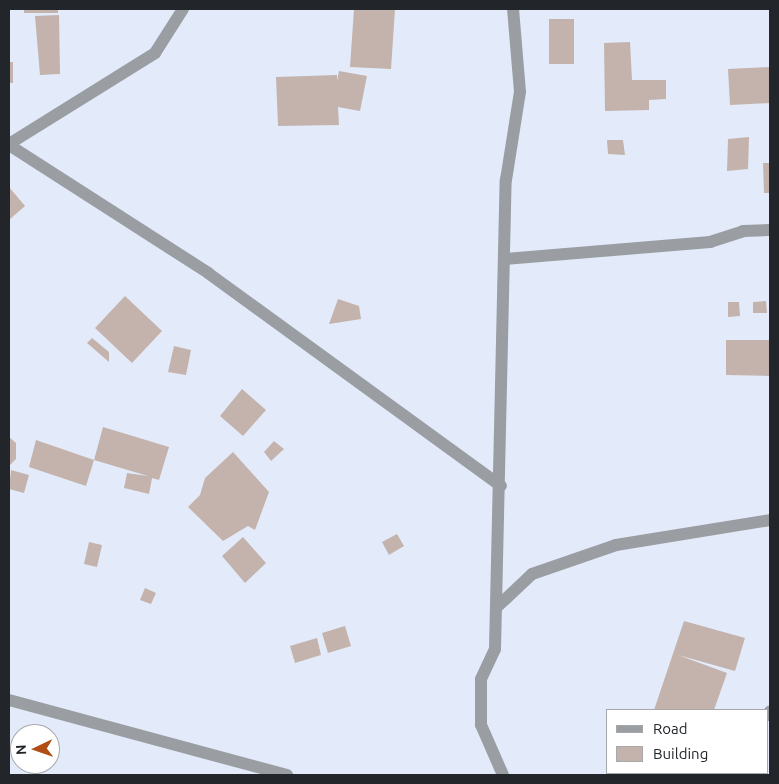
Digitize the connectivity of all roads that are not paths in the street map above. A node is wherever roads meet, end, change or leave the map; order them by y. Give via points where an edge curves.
1 (183, 9) edge
2 (513, 9) edge
3 (9, 145) edge
4 (770, 230) edge
5 (504, 260) junction
6 (501, 486) junction
7 (770, 520) edge
8 (497, 607) junction
9 (9, 700) edge
10 (287, 775) edge
11 (503, 775) edge

1 - 3 street via 155,52
2 - 5 street via 520,92 506,180
3 - 6 street via 208,273
4 - 5 street via 743,231 710,242
5 - 6 street
6 - 8 street
7 - 8 street via 616,545 532,574
8 - 11 street via 495,649 481,679 481,725
9 - 10 street

